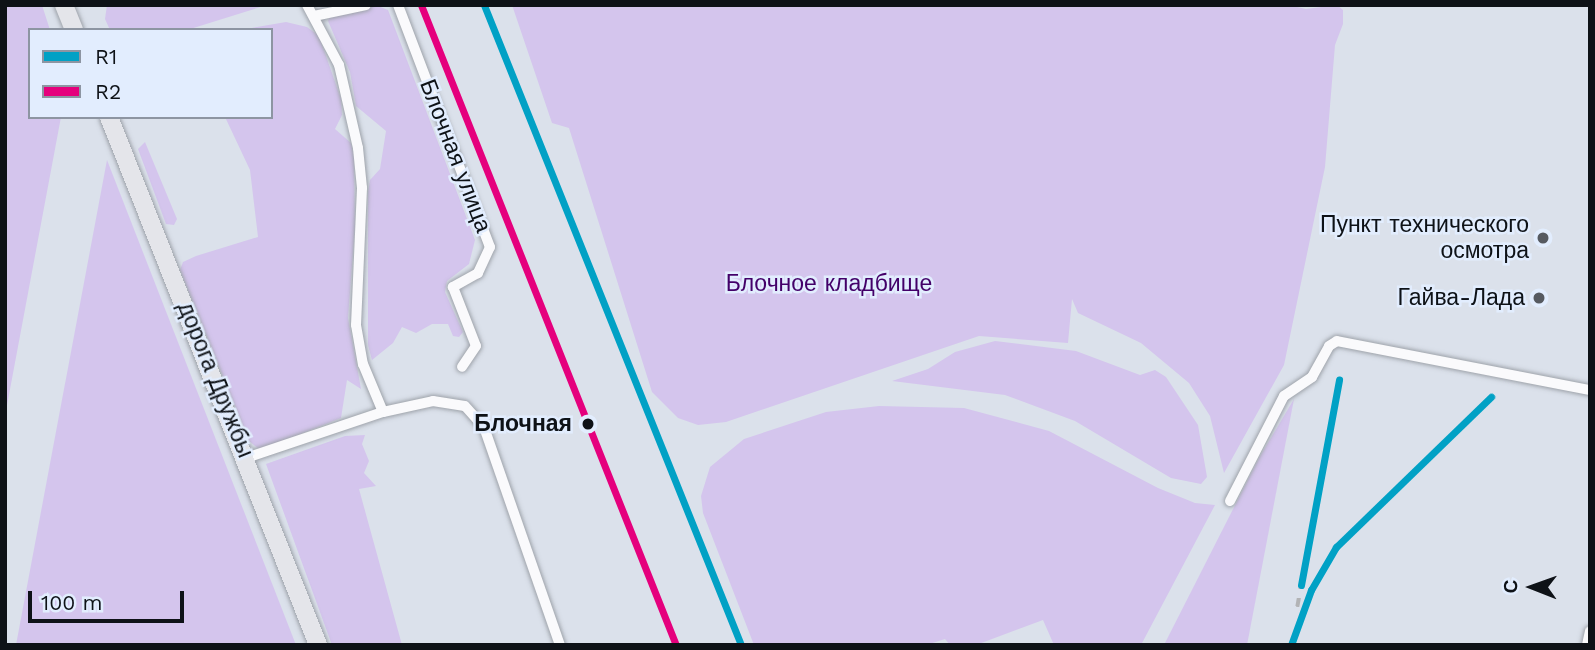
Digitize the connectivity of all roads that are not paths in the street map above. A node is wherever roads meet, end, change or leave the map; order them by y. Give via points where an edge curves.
1 (64, 5) edge
2 (307, 5) edge
3 (366, 5) edge
4 (398, 5) edge
5 (314, 16) junction
6 (73, 28) edge
7 (110, 119) edge
8 (463, 366) dead end
9 (1590, 390) edge
10 (383, 412) junction
11 (246, 458) junction
12 (1230, 501) dead end
13 (1590, 631) edge
14 (318, 645) edge
15 (560, 645) edge
16 (1587, 645) edge

1 - 6 main road
2 - 5 street
3 - 5 street
4 - 8 street, Блочная улица via 490,247 478,274 453,287 476,346
5 - 10 street via 339,65 358,148 362,188 356,325 363,364
7 - 11 main road, дорога Дружбы
9 - 12 street via 1337,341 1329,346 1312,377 1284,396
10 - 11 street
10 - 15 street via 450,401 472,411 484,428
11 - 14 main road, дорога Дружбы
13 - 16 street

